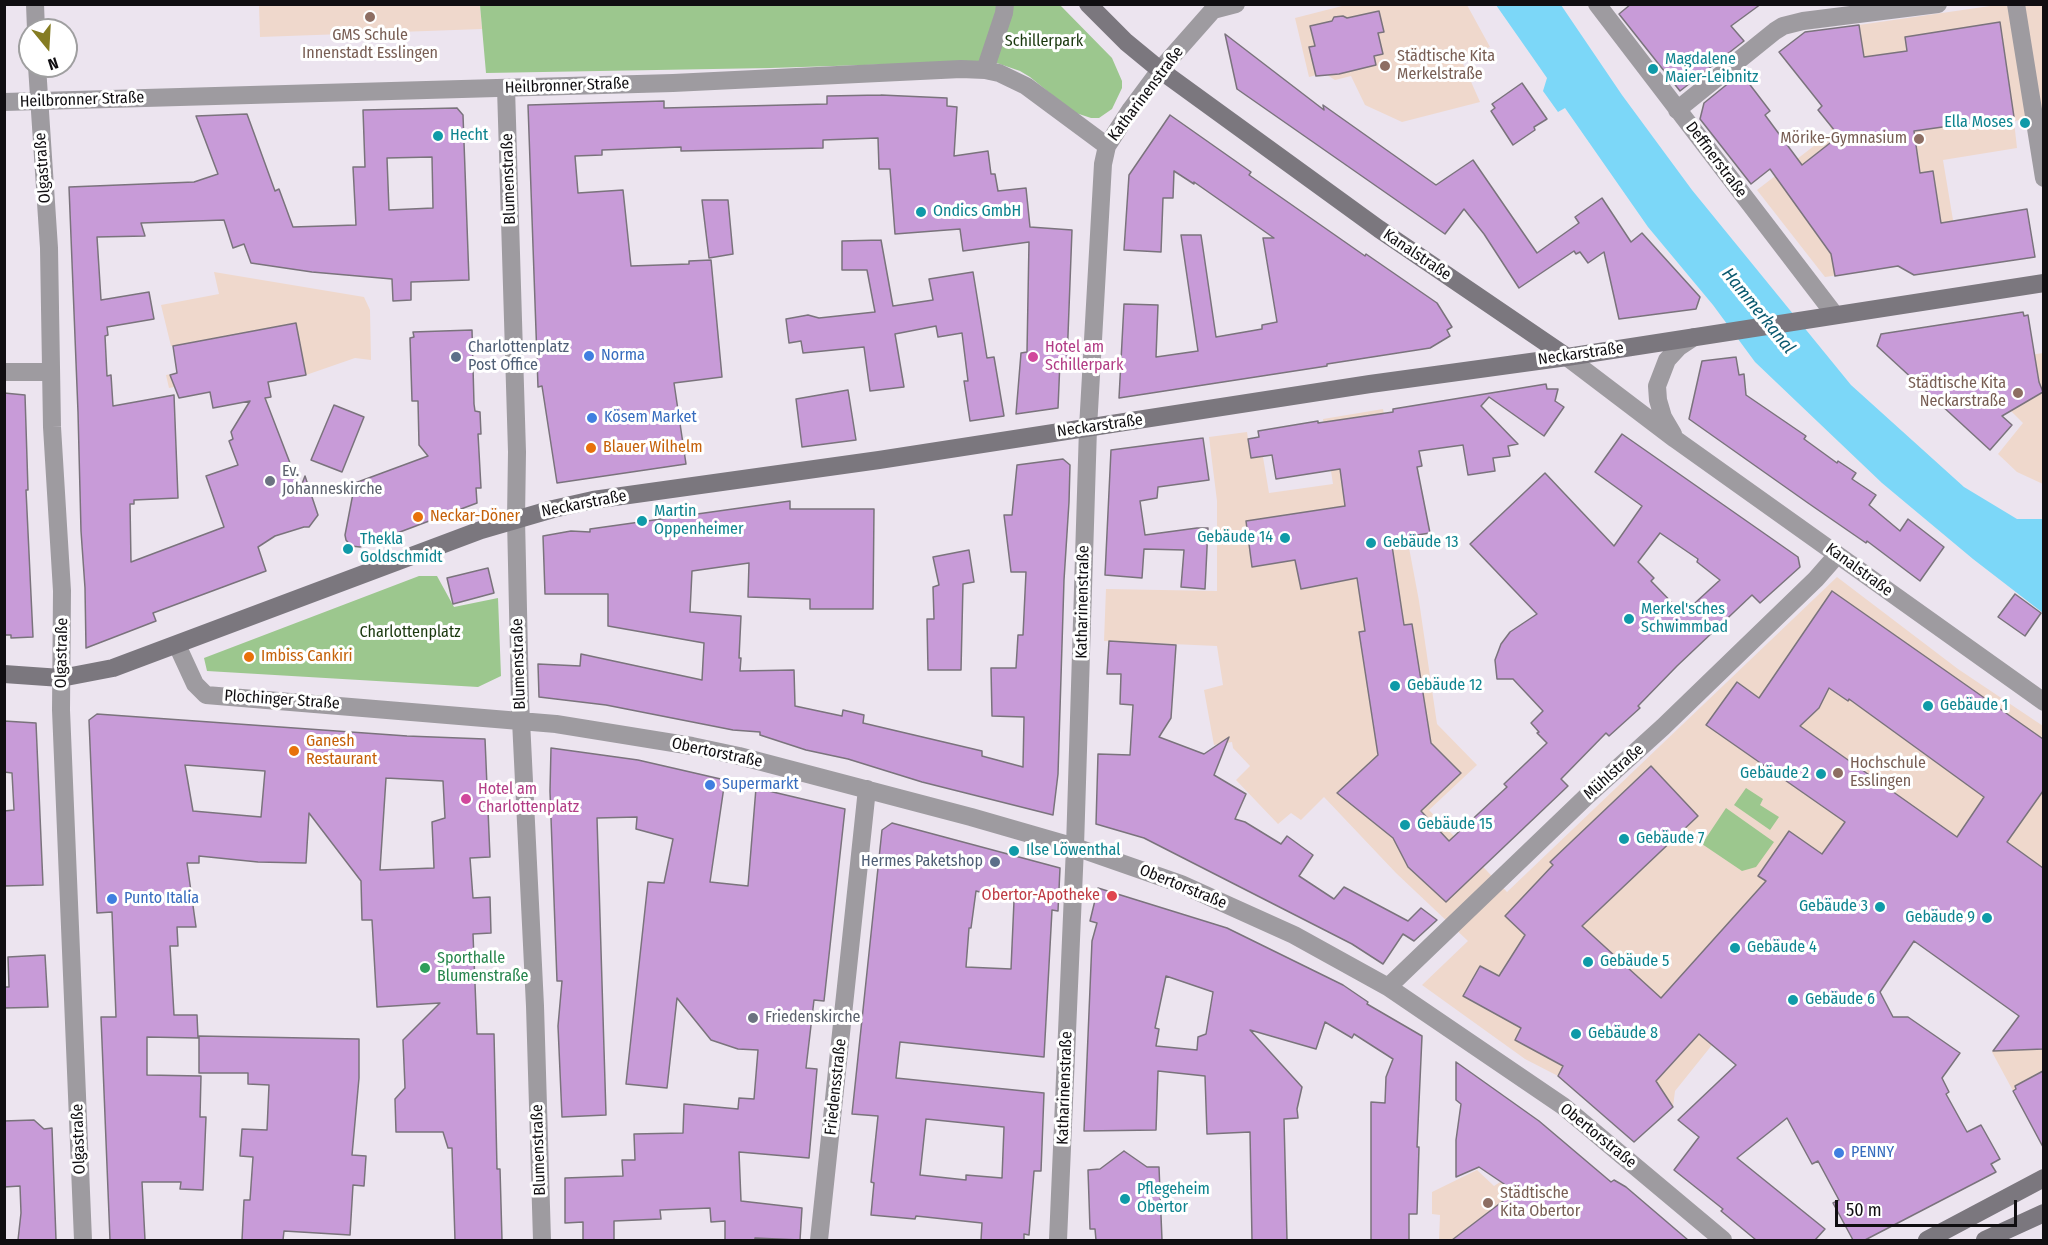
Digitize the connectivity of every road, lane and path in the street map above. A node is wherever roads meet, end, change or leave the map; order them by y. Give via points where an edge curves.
1 (1005, 4) edge
2 (1088, 4) edge
3 (1236, 4) edge
4 (1597, 4) edge
5 (1938, 4) edge
6 (2016, 4) edge
7 (1209, 7) edge
8 (985, 70) junction
9 (1160, 70) junction
10 (38, 78) edge
11 (506, 88) junction
12 (39, 100) junction
13 (4, 102) edge
14 (1677, 110) junction
15 (1107, 146) junction
16 (2043, 178) edge
17 (2043, 283) edge
18 (1829, 316) junction
19 (1694, 337) junction
20 (1567, 357) junction
21 (4, 372) edge
22 (51, 372) junction
23 (1088, 428) junction
24 (1675, 439) junction
25 (516, 519) junction
26 (1838, 555) junction
27 (177, 645) junction
28 (4, 674) edge
29 (62, 678) junction
30 (2043, 702) edge
31 (521, 721) junction
32 (867, 789) junction
33 (1075, 847) junction
34 (1388, 987) junction
35 (2043, 1178) edge
36 (2043, 1213) edge
37 (83, 1240) edge
38 (542, 1240) edge
39 (819, 1240) edge
40 (1058, 1240) edge
41 (1723, 1240) edge
42 (1927, 1240) edge
43 (1985, 1240) edge

1 - 8 street
2 - 9 street, Kanalstraße
3 - 7 street
4 - 14 street, Deffnerstraße
5 - 14 street via 1784,26
6 - 16 street
7 - 9 street, Katharinenstraße
8 - 11 street, Heilbronner Straße
8 - 15 street, Heilbronner Straße via 1026,86
9 - 15 street, Katharinenstraße
9 - 20 street, Kanalstraße via 1379,229
10 - 12 street, Olgastraße
11 - 12 street, Heilbronner Straße
11 - 25 street, Blumenstraße
12 - 13 street, Heilbronner Straße
12 - 22 street, Olgastraße via 49,248
14 - 18 street, Deffnerstraße
15 - 23 street, Katharinenstraße
17 - 18 street, Neckarstraße
18 - 19 street, Neckarstraße
19 - 20 street, Neckarstraße
19 - 24 street, Kanalstraße via 1667,360 1657,386 1663,417
20 - 23 street, Neckarstraße
20 - 24 street, Kanalstraße
21 - 22 street
22 - 29 street, Olgastraße via 62,591
23 - 25 street, Neckarstraße via 593,500
23 - 33 street, Katharinenstraße
24 - 26 street, Kanalstraße
25 - 27 street, Neckarstraße
25 - 31 street, Blumenstraße
26 - 30 street, Kanalstraße
26 - 34 street, Mühlstraße
27 - 29 street via 113,668
27 - 31 street, Plochinger Straße via 195,684 206,694
28 - 29 street
29 - 37 street, Olgastraße
31 - 32 street, Obertorstraße via 692,746
31 - 38 street, Blumenstraße
32 - 33 street, Obertorstraße
32 - 39 street, Friedensstraße
33 - 34 street, Obertorstraße via 1191,888 1294,934
33 - 40 street, Katharinenstraße
34 - 41 street, Obertorstraße via 1563,1106
35 - 42 street
36 - 43 street

